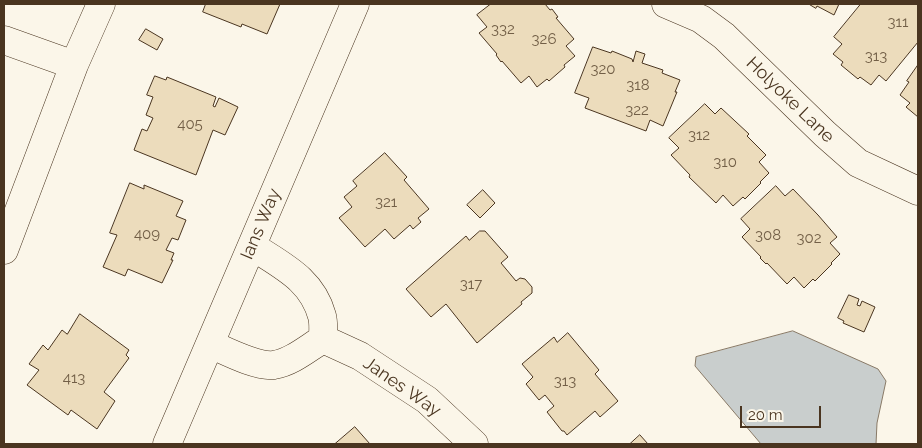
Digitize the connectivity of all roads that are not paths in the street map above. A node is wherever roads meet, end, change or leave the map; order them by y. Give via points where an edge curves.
1 (101, 4) edge
2 (355, 4) edge
3 (666, 4) edge
4 (4, 40) edge
5 (74, 65) junction
6 (918, 191) edge
7 (252, 246) junction
8 (4, 250) edge
9 (323, 339) junction
10 (210, 344) junction
11 (167, 444) edge
12 (474, 444) edge

1 - 5 street
2 - 7 street, Ians Way
3 - 6 street, Holyoke Lane via 701,19 724,36 858,163
4 - 5 street
5 - 8 street
7 - 9 street via 300,277 314,294 323,317
7 - 10 street, Ians Way
9 - 10 street via 292,358 273,365 253,362
9 - 12 street, Janes Way via 360,356 427,400
10 - 11 street, Ians Way

